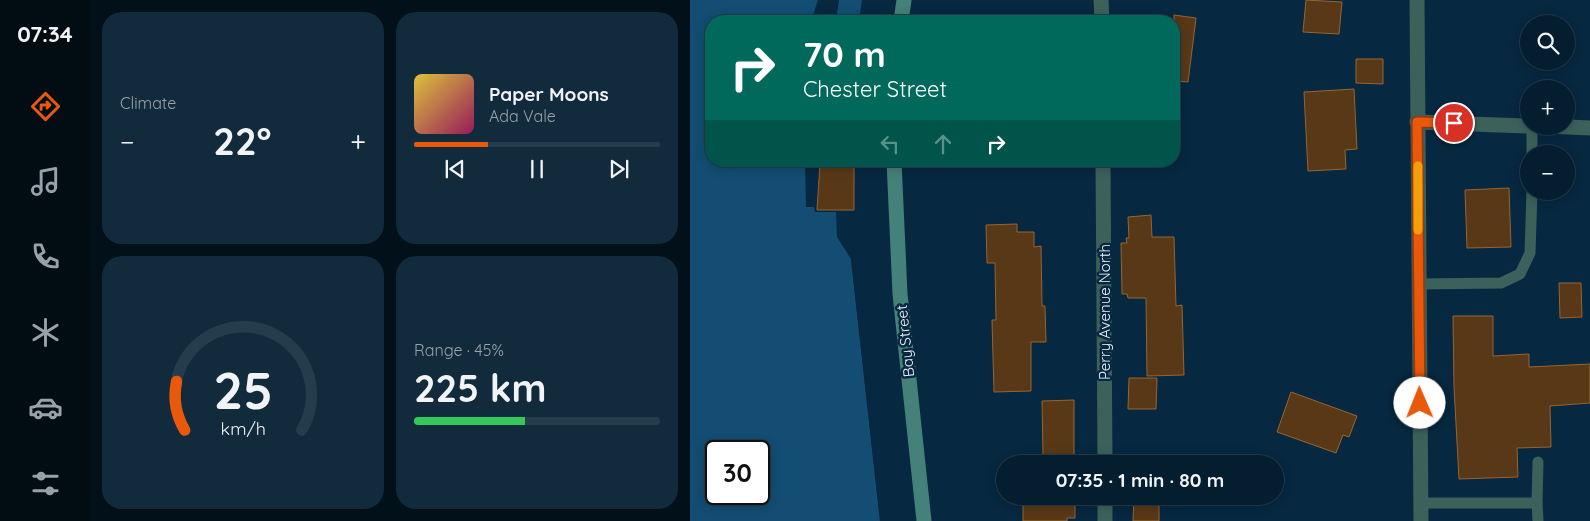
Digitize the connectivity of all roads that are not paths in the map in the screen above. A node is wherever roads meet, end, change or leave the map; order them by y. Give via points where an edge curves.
1 (904, 0) edge
2 (1102, 0) edge
3 (1417, 0) edge
4 (903, 15) edge
5 (1102, 15) edge
6 (1417, 122) junction
7 (1520, 126) edge
8 (1575, 127) edge
9 (1590, 128) edge
10 (894, 167) edge
11 (1102, 167) edge
12 (1532, 200) edge
13 (1419, 284) junction
14 (1105, 455) edge
15 (1538, 462) dead end
16 (1421, 503) junction
17 (1537, 503) junction
18 (1105, 505) edge
19 (924, 521) edge
20 (1105, 521) edge
21 (1421, 521) edge
22 (1538, 521) edge

1 - 4 main road
2 - 5 street
3 - 6 street
6 - 7 street
6 - 13 street
8 - 9 street
10 - 19 main road, Bay Street via 900,294
11 - 14 street, Perry Avenue North
12 - 13 lane via 1530,254 1520,274 1501,283
13 - 16 street
15 - 17 lane
16 - 17 lane
16 - 21 street
17 - 22 lane
18 - 20 street

